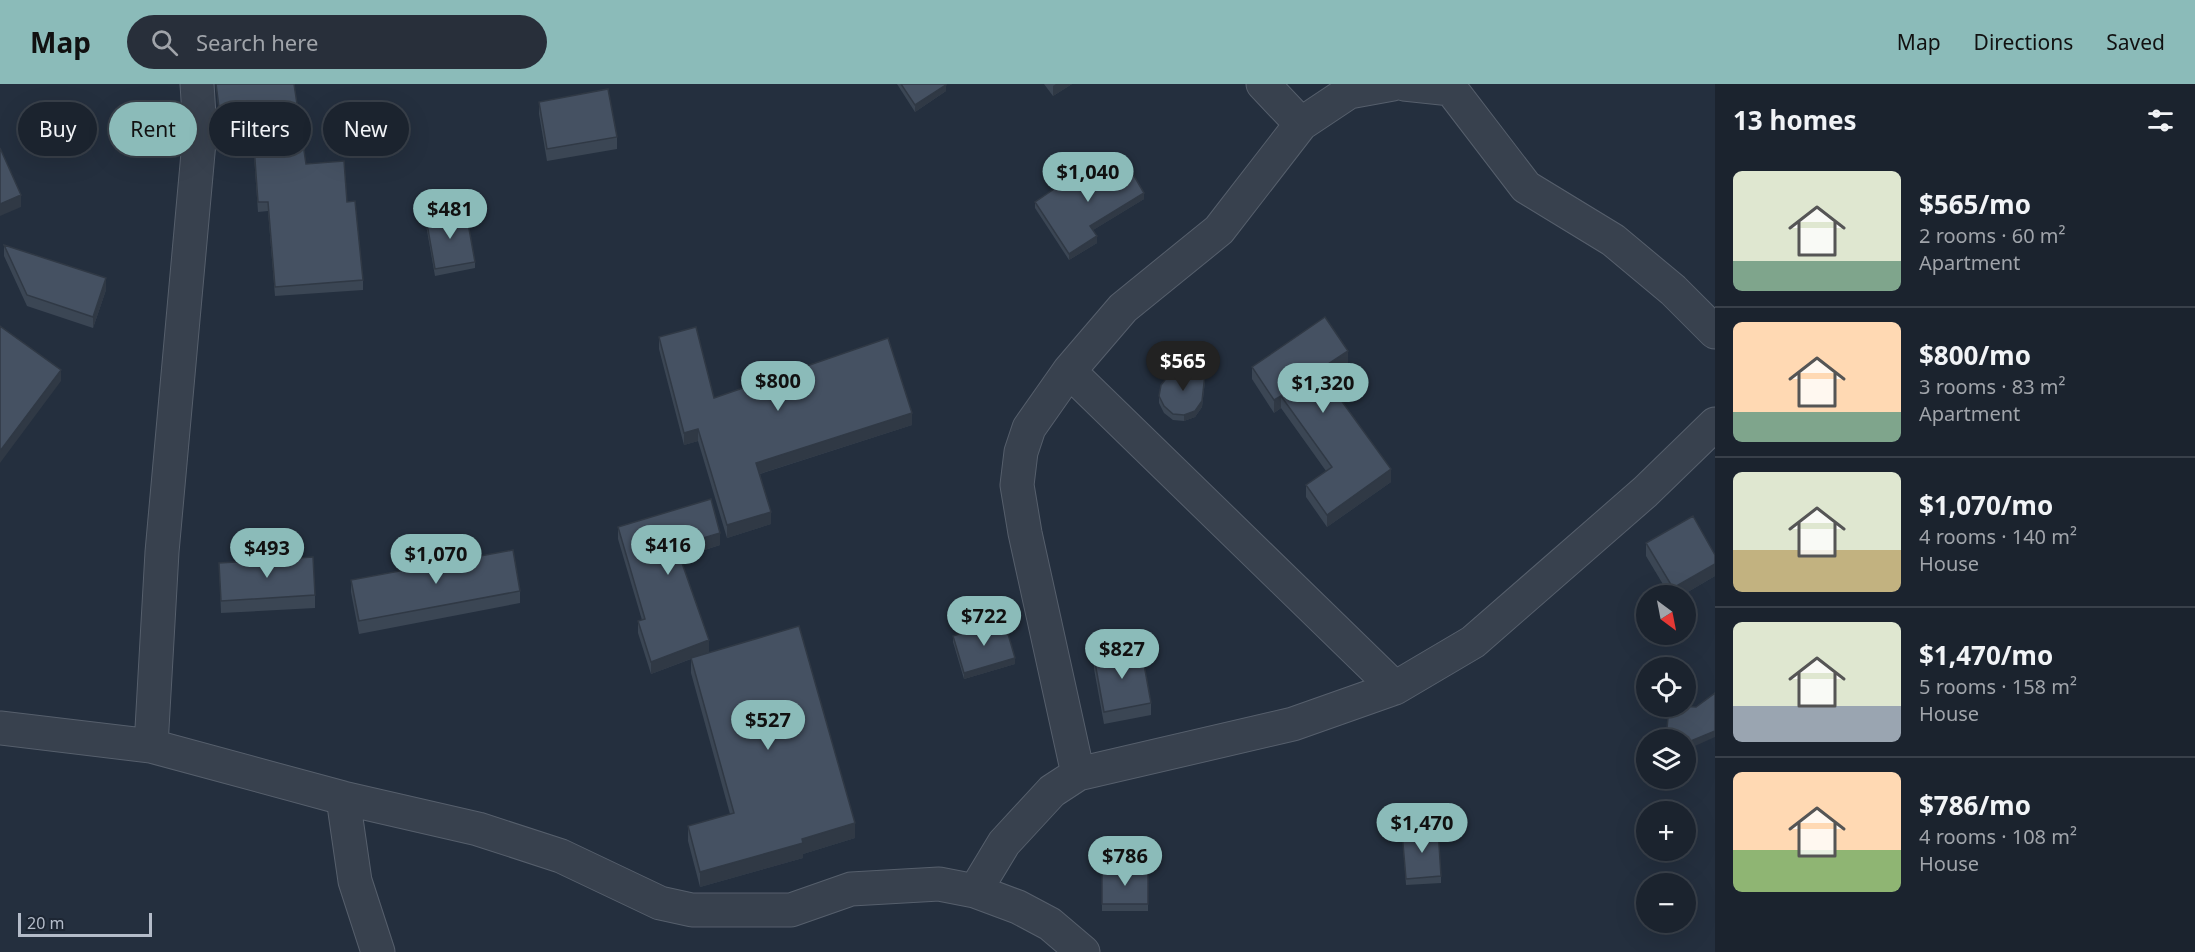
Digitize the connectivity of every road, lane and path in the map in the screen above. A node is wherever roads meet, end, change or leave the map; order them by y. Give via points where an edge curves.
1 (197, 84) edge
2 (1263, 84) edge
3 (1393, 84) edge
4 (1404, 84) edge
5 (1301, 124) junction
6 (1715, 332) edge
7 (1069, 371) junction
8 (1715, 424) edge
9 (1395, 688) junction
10 (0, 728) edge
11 (150, 746) junction
12 (1078, 774) junction
13 (343, 798) junction
14 (975, 891) junction
15 (1081, 951) edge
16 (378, 952) edge

1 - 11 street via 200,130 162,552
2 - 5 street
3 - 5 street via 1349,92
4 - 6 street via 1451,89 1527,187 1613,240 1673,290
5 - 7 street via 1219,230 1123,308
7 - 9 street
7 - 12 street via 1029,428 1017,485
8 - 9 street via 1645,492 1473,642
9 - 12 street via 1293,724
10 - 11 street
11 - 13 street
12 - 14 street via 1052,791 1004,843
13 - 14 street via 478,829 551,852 660,903 692,910 791,910 851,890 895,886 939,884
13 - 16 street via 355,881
14 - 15 street via 1018,906 1050,924

